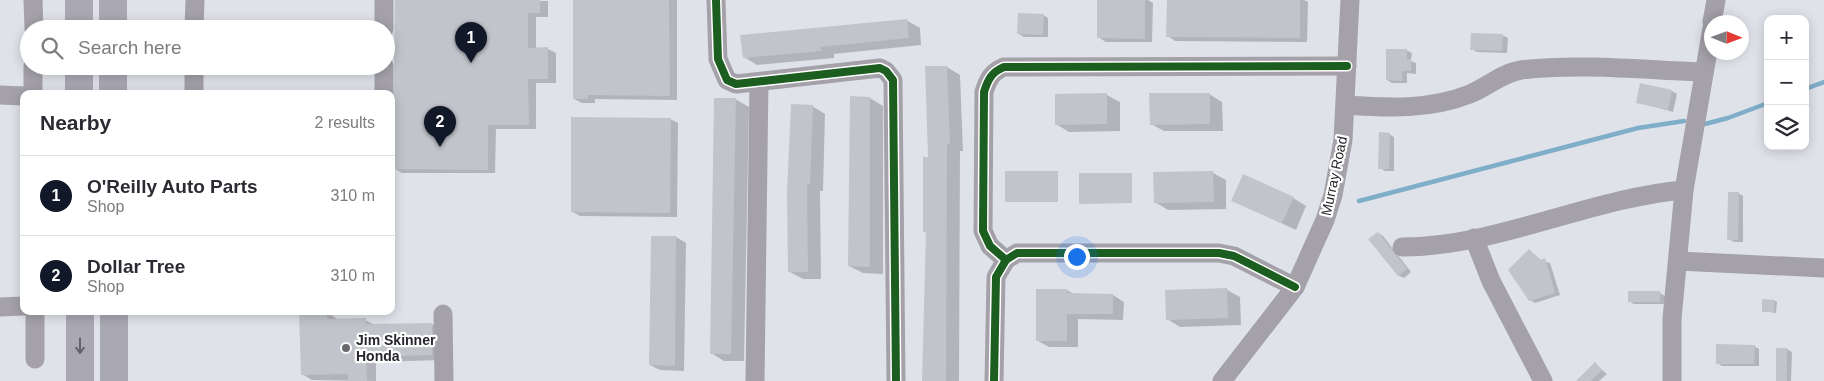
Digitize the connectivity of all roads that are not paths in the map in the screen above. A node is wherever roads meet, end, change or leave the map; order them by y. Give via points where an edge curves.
1 (33, 0) edge
2 (79, 0) edge
3 (113, 0) edge
4 (195, 0) edge
5 (384, 0) edge
6 (716, 0) edge
7 (1350, 0) edge
8 (1716, 0) edge
9 (1713, 15) edge
10 (34, 20) edge
11 (79, 20) edge
12 (113, 20) edge
13 (194, 20) edge
14 (384, 20) edge
15 (1706, 60) edge
16 (1347, 66) junction
17 (1704, 72) junction
18 (33, 75) edge
19 (79, 75) edge
20 (113, 75) edge
21 (194, 75) edge
22 (384, 75) edge
23 (759, 82) junction
24 (33, 90) edge
25 (79, 90) edge
26 (113, 90) edge
27 (194, 90) edge
28 (384, 90) edge
29 (0, 95) edge
30 (20, 96) edge
31 (1346, 105) junction
32 (1684, 190) junction
33 (1474, 238) junction
34 (1402, 247) dead end
35 (1006, 260) junction
36 (1678, 261) junction
37 (1824, 268) edge
38 (1295, 287) junction
39 (20, 306) edge
40 (0, 307) edge
41 (442, 314) dead end
42 (34, 315) edge
43 (80, 315) edge
44 (114, 315) edge
45 (35, 359) dead end
46 (80, 381) edge
47 (114, 381) edge
48 (444, 381) edge
49 (755, 381) edge
50 (896, 381) edge
51 (994, 381) edge
52 (1222, 381) edge
53 (1543, 381) edge
54 (1672, 381) edge

1 - 10 street
2 - 11 highway
3 - 12 highway
4 - 13 street
5 - 14 street
6 - 23 street via 718,59 727,80 736,84
7 - 16 street, Murray Road
8 - 9 street
15 - 17 street
16 - 31 street, Murray Road
16 - 35 street via 1004,68 995,71 984,92 983,231 990,246
17 - 31 street via 1520,70 1443,102 1403,107
17 - 32 street
18 - 24 street
19 - 25 highway
20 - 26 highway
21 - 27 street
22 - 28 street
23 - 49 street
23 - 50 street via 880,68 893,80
29 - 30 street
31 - 38 street, Murray Road via 1333,195
32 - 33 street via 1652,193
32 - 36 street
33 - 34 street via 1425,247
33 - 53 street via 1491,281
35 - 38 street via 1017,253 1219,253 1234,256
35 - 51 street via 996,277
36 - 37 street
36 - 54 street via 1672,320
38 - 52 street, Murray Road
39 - 40 street
41 - 48 street
42 - 45 street
43 -> 46 highway
44 - 47 highway

